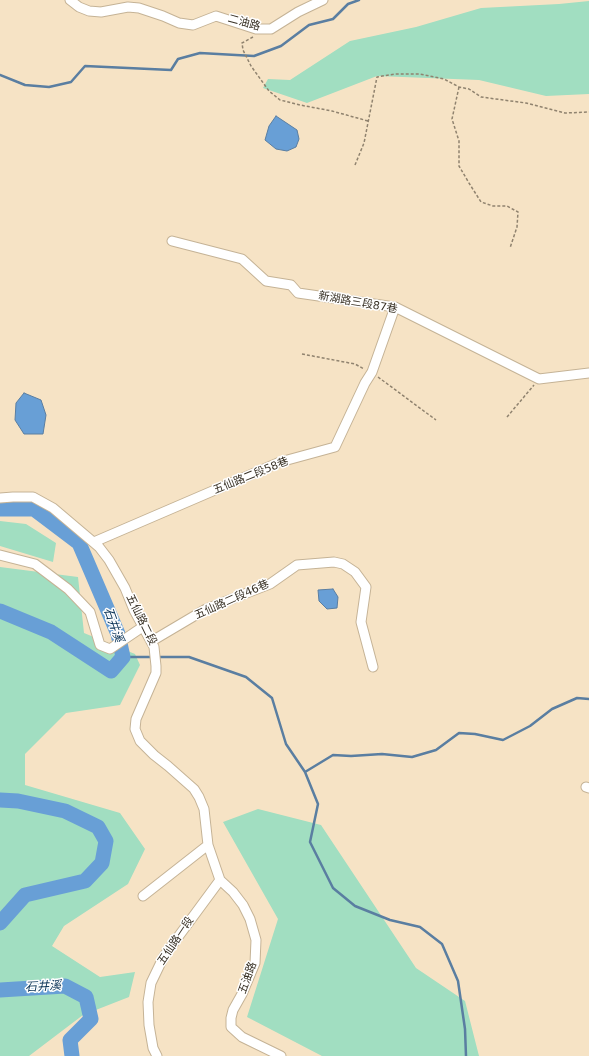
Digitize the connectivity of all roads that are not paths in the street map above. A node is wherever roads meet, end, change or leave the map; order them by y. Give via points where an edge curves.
1 (70, 0) edge
2 (322, 0) edge
3 (172, 241) dead end
4 (395, 307) junction
5 (589, 373) edge
6 (0, 498) edge
7 (94, 542) junction
8 (0, 555) edge
9 (143, 626) junction
10 (153, 644) junction
11 (373, 667) dead end
12 (208, 845) junction
13 (220, 880) junction
14 (143, 896) dead end
15 (157, 1056) edge
16 (281, 1056) edge

1 - 2 street, 二油路 via 89,11 139,8 179,24 193,25 216,16 271,30
3 - 4 street, 新湖路三段87巷 via 242,258 266,281 291,285 298,293
4 - 5 street, 新湖路三段87巷 via 538,379
4 - 7 street, 五仙路二段58巷 via 372,372 335,447 280,462
6 - 7 street, 五仙路二段 via 33,497 53,508
7 - 9 street, 五仙路二段 via 109,560
8 - 9 street via 35,564 68,589 90,612 100,645 110,649
9 - 10 street, 五仙路二段
10 - 11 street, 五仙路二段46巷 via 206,609 270,584 297,565 334,562 343,564 354,572 366,587 361,622
10 - 12 street, 五仙路二段 via 156,673 136,719 135,729 144,746 199,796 204,809
12 - 13 street, 五仙路二段
12 - 14 street
13 - 15 street, 五仙路一段 via 164,956 151,983 148,1002 149,1025
13 - 16 street, 五油路 via 243,905 256,940 254,963 233,1010 231,1027 242,1037

